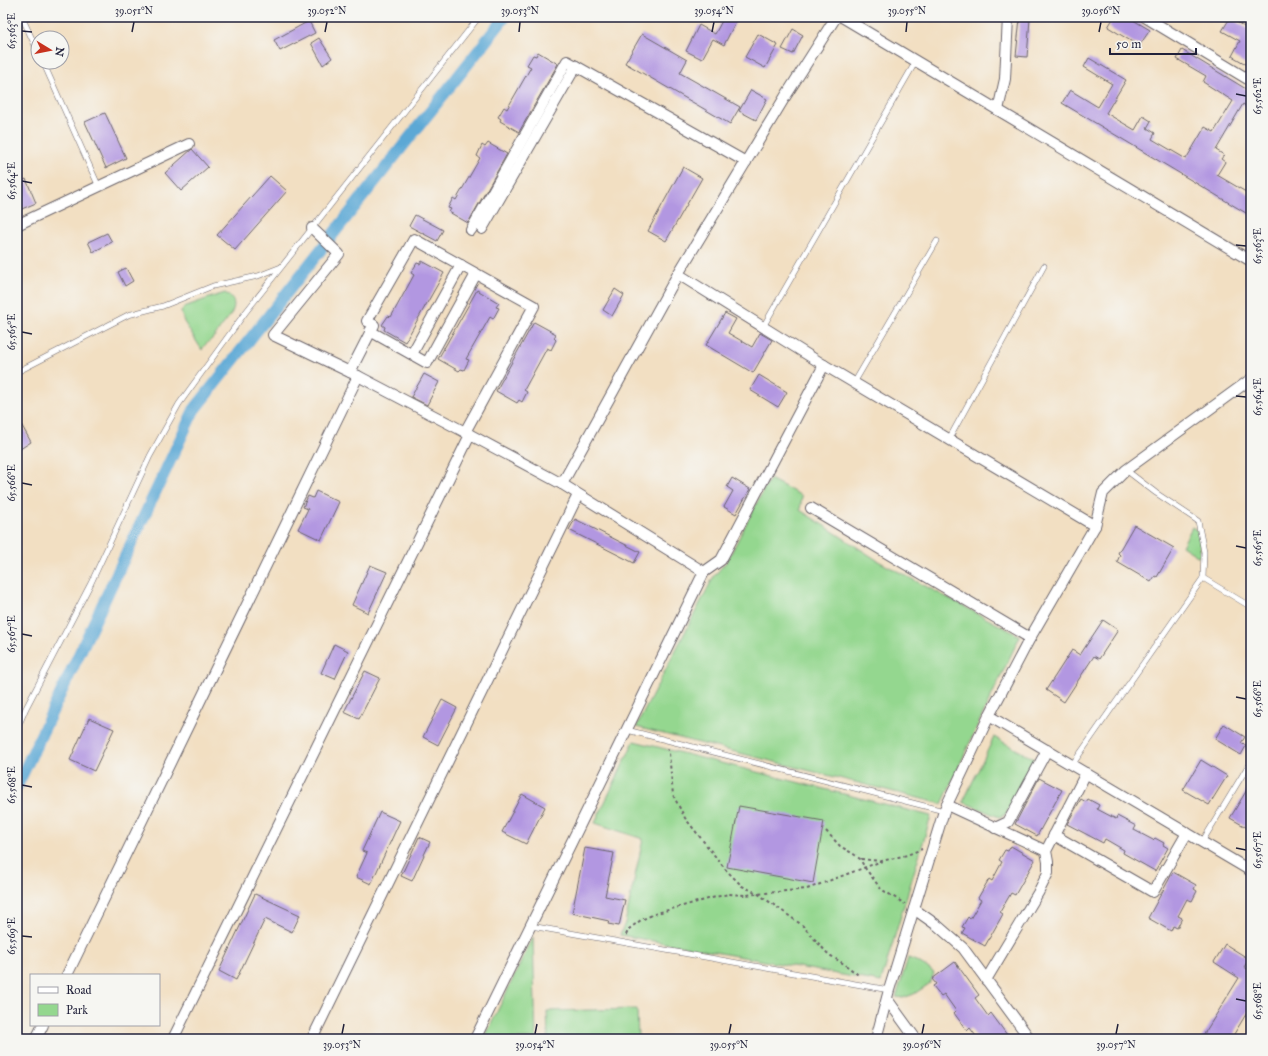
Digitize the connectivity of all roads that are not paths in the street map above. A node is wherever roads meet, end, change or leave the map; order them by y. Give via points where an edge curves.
1 (22, 17) edge
2 (479, 17) edge
3 (836, 17) edge
4 (842, 17) edge
5 (1008, 17) edge
6 (1145, 17) edge
7 (30, 34) edge
8 (916, 61) junction
9 (576, 66) junction
10 (47, 70) edge
11 (1251, 81) edge
12 (998, 110) junction
13 (188, 144) dead end
14 (746, 162) junction
15 (99, 187) junction
16 (17, 225) edge
17 (312, 228) junction
18 (482, 229) dead end
19 (471, 230) dead end
20 (937, 241) dead end
21 (1251, 261) edge
22 (461, 265) junction
23 (1044, 266) dead end
24 (282, 267) junction
25 (476, 274) junction
26 (678, 274) junction
27 (763, 327) junction
28 (370, 331) junction
29 (412, 354) junction
30 (824, 365) junction
31 (17, 372) edge
32 (354, 374) junction
33 (1251, 379) edge
34 (854, 383) junction
35 (467, 433) junction
36 (949, 439) junction
37 (1126, 470) junction
38 (562, 484) junction
39 (578, 494) junction
40 (811, 508) dead end
41 (1095, 526) junction
42 (704, 572) junction
43 (1203, 578) junction
44 (1251, 607) edge
45 (1030, 638) junction
46 (989, 716) junction
47 (17, 729) edge
48 (627, 730) junction
49 (1047, 750) junction
50 (1251, 761) edge
51 (1072, 765) junction
52 (1086, 773) junction
53 (946, 808) junction
54 (996, 828) junction
55 (1187, 833) junction
56 (1054, 835) junction
57 (1202, 842) junction
58 (1046, 851) junction
59 (1251, 871) edge
60 (914, 909) junction
61 (531, 926) junction
62 (67, 974) edge
63 (986, 980) junction
64 (888, 995) junction
65 (42, 1026) edge
66 (36, 1039) edge
67 (173, 1039) edge
68 (312, 1039) edge
69 (475, 1039) edge
70 (876, 1039) edge
71 (916, 1039) edge
72 (1030, 1039) edge

1 - 7 lane
2 - 17 lane
3 - 14 street
4 - 8 street
5 - 12 street via 1005,79
6 - 11 street
8 - 12 street
8 - 27 lane
9 - 14 street
9 - 18 street
9 - 19 street via 567,61
10 - 15 lane
12 - 21 street
13 - 15 street
14 - 26 street
15 - 16 street
17 - 24 lane
17 - 32 street via 338,254 273,335
20 - 34 lane
22 - 25 street
22 - 28 street via 414,239 367,321 374,325
22 - 29 street
23 - 36 lane
24 - 31 lane via 258,276 213,286 163,306 128,315
24 - 47 lane via 179,404 150,456 91,583
25 - 29 street via 428,363
25 - 35 street via 534,306
26 - 27 street
26 - 38 street
27 - 30 street
28 - 29 street
28 - 32 street
30 - 34 street
30 - 42 street via 721,560
32 - 35 street
32 - 62 street
33 - 37 street
34 - 36 street
35 - 38 street
35 - 67 street
36 - 41 street
37 - 41 street via 1103,493
37 - 43 lane via 1198,521 1204,552
38 - 39 street
39 - 42 street
39 - 68 street
40 - 45 street
41 - 45 street
42 - 48 street
43 - 44 lane
43 - 51 lane
45 - 46 street
46 - 49 street
46 - 53 street
48 - 53 lane
48 - 61 street
49 - 51 street
49 - 54 street via 1008,822
50 - 57 lane
51 - 52 street
52 - 55 street
52 - 56 street
53 - 54 street
53 - 60 street
54 - 58 street
55 - 56 street via 1153,892
55 - 57 street
56 - 58 street
57 - 59 street
58 - 63 street via 1048,873
60 - 63 street via 962,948
60 - 64 street
61 - 64 lane via 868,987
61 - 69 street
63 - 72 street
64 - 70 street
64 - 71 street
65 - 66 street

